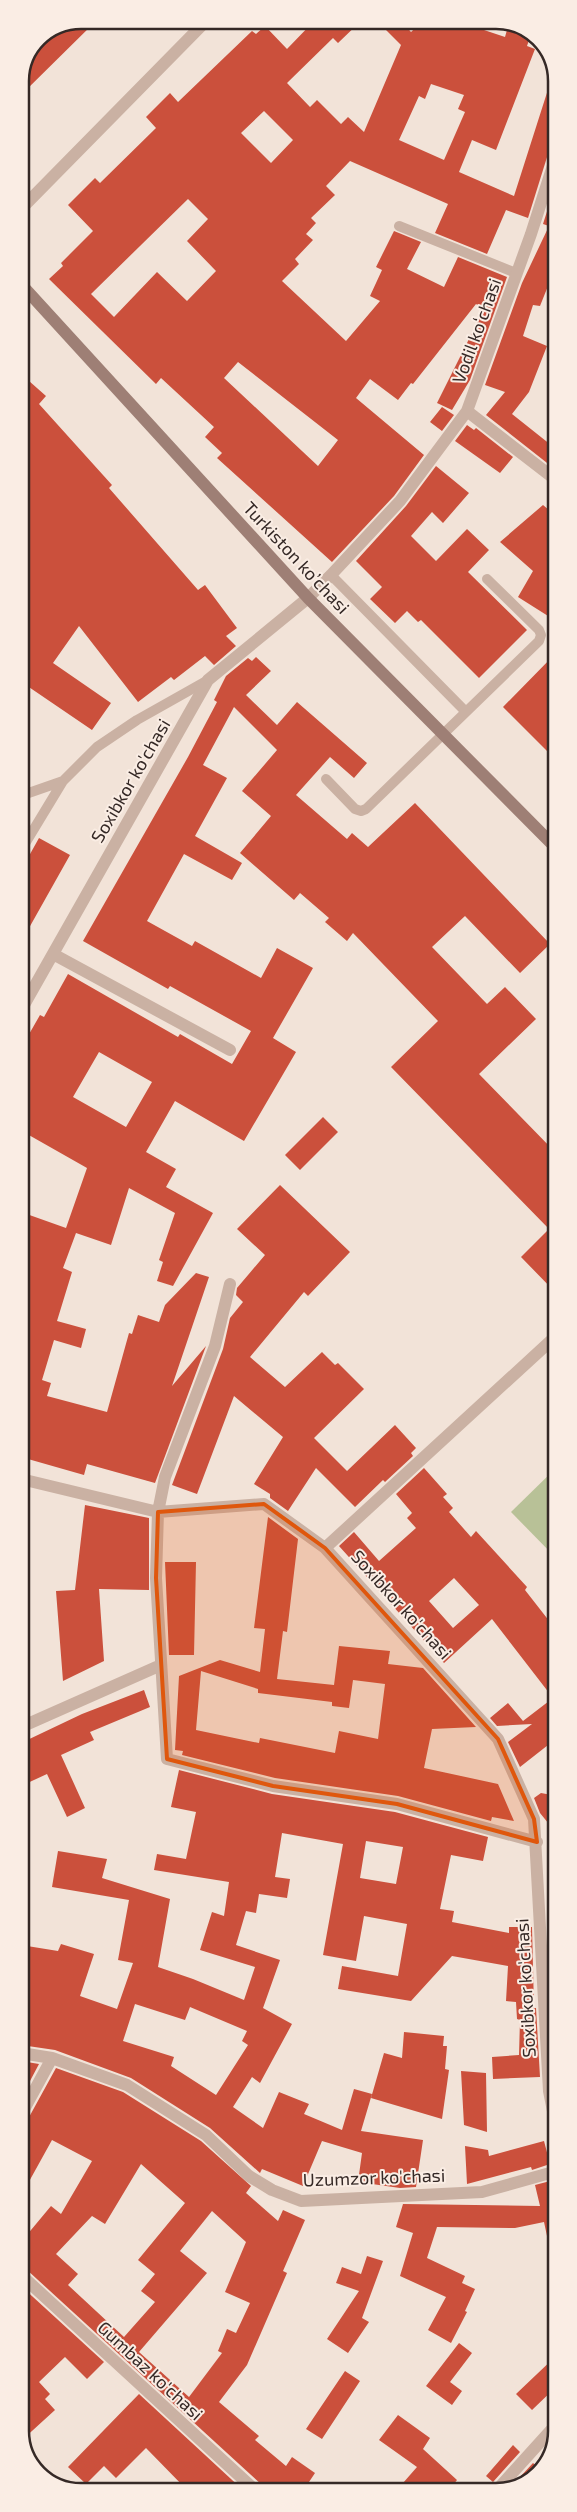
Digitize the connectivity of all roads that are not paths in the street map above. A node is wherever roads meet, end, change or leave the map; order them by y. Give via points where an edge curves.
1 (198, 29) edge
2 (548, 179) edge
3 (29, 201) edge
4 (399, 226) dead end
5 (516, 273) junction
6 (29, 293) edge
7 (467, 411) junction
8 (548, 474) edge
9 (331, 575) junction
10 (487, 579) dead end
11 (308, 598) junction
12 (208, 680) junction
13 (466, 712) junction
14 (443, 734) junction
15 (326, 779) dead end
16 (63, 780) junction
17 (29, 793) edge
18 (29, 837) edge
19 (548, 840) edge
20 (53, 954) junction
21 (29, 996) edge
22 (230, 1050) dead end
23 (230, 1284) dead end
24 (548, 1343) edge
25 (29, 1482) edge
26 (158, 1512) junction
27 (326, 1548) junction
28 (161, 1665) junction
29 (29, 1723) edge
30 (537, 1842) junction
31 (548, 2011) edge
32 (29, 2054) edge
33 (52, 2058) junction
34 (29, 2100) edge
35 (548, 2174) edge
36 (29, 2283) edge
37 (548, 2434) edge
38 (504, 2482) edge
39 (247, 2483) edge

1 - 3 street
2 - 5 street, Vodil koʻchasi
4 - 5 lane
5 - 7 street, Vodil koʻchasi
6 - 11 main road, Turkiston ko’chasi
7 - 8 street, Vodil koʻchasi
7 - 9 street, Soxibkor ko'chasi via 400,501
9 - 11 street, Soxibkor ko'chasi
9 - 13 lane
10 - 13 lane via 541,635 539,641
11 - 12 street, Soxibkor ko'chasi
11 - 14 main road, Turkiston ko’chasi
12 - 16 lane via 97,747
12 - 20 street, Soxibkor ko'chasi
13 - 14 lane
14 - 15 lane via 361,812
14 - 19 main road, Turkiston ko’chasi
16 - 17 lane
16 - 18 lane
20 - 21 street, Soxibkor ko'chasi
20 - 22 street
23 - 26 street via 216,1346 165,1477
24 - 27 street
25 - 26 street, Soxibkor ko'chasi
26 - 27 street, Soxibkor ko'chasi via 264,1504
26 - 28 street via 156,1578
27 - 30 street, Soxibkor ko'chasi via 498,1739 534,1818
28 - 29 street
28 - 30 street via 167,1759 273,1786 397,1804
30 - 31 street, Soxibkor ko'chasi
32 - 33 street, Uzumzor ko'chasi
33 - 34 street
33 - 35 street, Uzumzor ko'chasi via 127,2085 206,2135 249,2176 272,2190 301,2201 482,2192
36 - 39 street, Gumbaz ko'chasi
37 - 38 street

